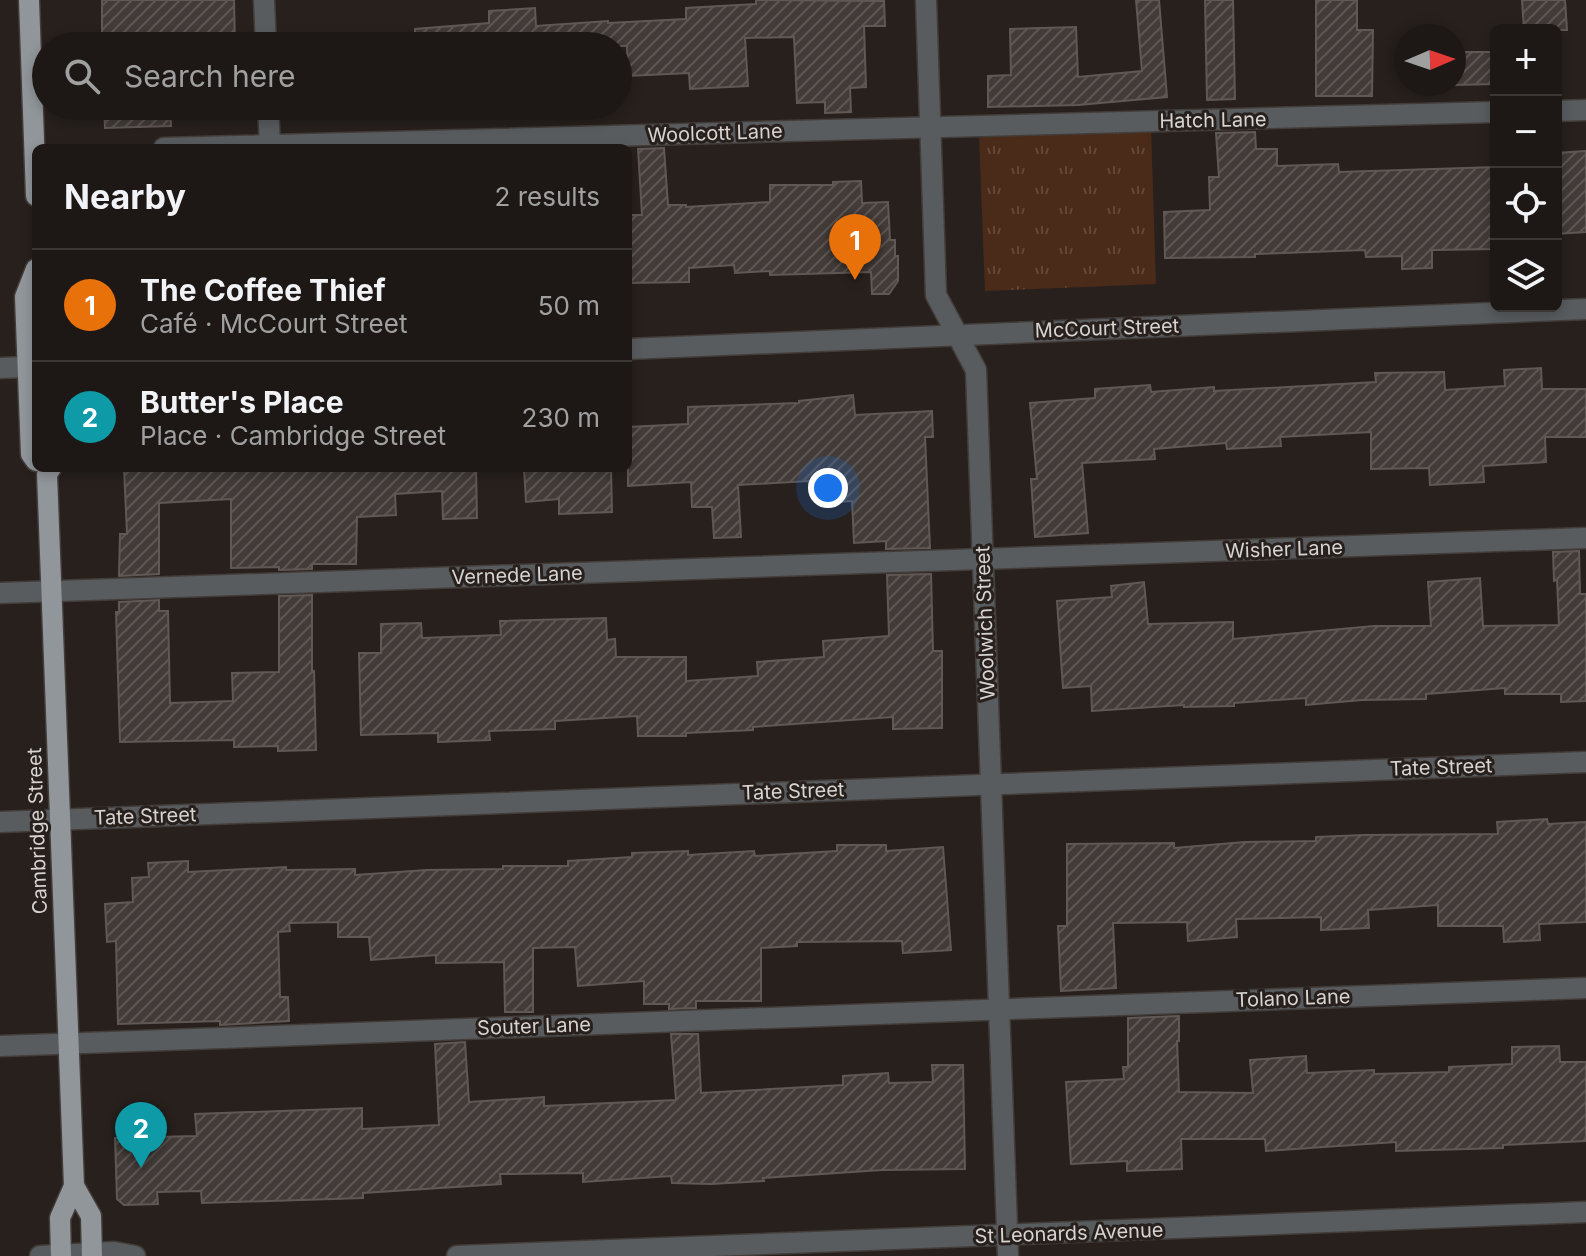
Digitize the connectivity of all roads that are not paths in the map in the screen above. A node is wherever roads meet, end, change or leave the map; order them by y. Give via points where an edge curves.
1 (29, 0) edge
2 (264, 0) edge
3 (926, 0) edge
4 (265, 32) edge
5 (32, 76) edge
6 (1586, 110) edge
7 (1562, 111) edge
8 (1490, 112) edge
9 (34, 120) edge
10 (269, 120) edge
11 (930, 127) junction
12 (35, 144) edge
13 (270, 144) edge
14 (307, 144) edge
15 (32, 279) edge
16 (1586, 309) edge
17 (955, 335) junction
18 (632, 349) edge
19 (32, 365) edge
20 (0, 368) edge
21 (32, 455) edge
22 (44, 472) edge
23 (1586, 538) edge
24 (983, 558) junction
25 (51, 592) junction
26 (0, 593) edge
27 (1586, 762) edge
28 (991, 783) junction
29 (60, 819) junction
30 (0, 822) edge
31 (1586, 988) edge
32 (999, 1009) junction
33 (69, 1043) junction
34 (0, 1046) edge
35 (74, 1186) junction
36 (1586, 1212) edge
37 (1008, 1246) edge
38 (92, 1254) edge
39 (61, 1255) edge
40 (40, 1256) edge
41 (135, 1256) edge
42 (457, 1256) edge

1 - 5 main road
2 - 4 street
3 - 11 street, Woolwich Street
6 - 7 street
8 - 11 street, Hatch Lane
9 - 12 main road
10 - 13 street
11 - 14 street, Woolcott Lane
11 - 17 street, Woolwich Street via 936,295
15 - 19 main road, Cambridge Street via 25,297
16 - 17 street, McCourt Street
17 - 18 street, McCourt Street
17 - 24 street, Woolwich Street via 976,370
19 - 20 street
19 - 21 main road, Cambridge Street
22 - 25 main road, Cambridge Street
23 - 24 street, Wisher Lane
24 - 25 street, Vernede Lane
24 - 28 street, Woolwich Street
25 - 26 street, Vernede Lane
25 - 29 main road, Cambridge Street
27 - 28 street, Tate Street
28 - 29 street, Tate Street
28 - 32 street, Woolwich Street
29 - 30 street, Tate Street
29 - 33 main road, Cambridge Street
31 - 32 street, Tolano Lane
32 - 33 street, Souter Lane
32 - 37 street, Woolwich Street
33 - 34 street, Souter Lane
33 - 35 main road, Cambridge Street
35 - 38 main road, Cambridge Street via 91,1216
35 - 39 main road, Cambridge Street via 60,1218
36 - 37 street, St Leonards Avenue
37 - 42 street, St Leonards Avenue
38 - 39 street
38 - 41 street
39 - 40 street

